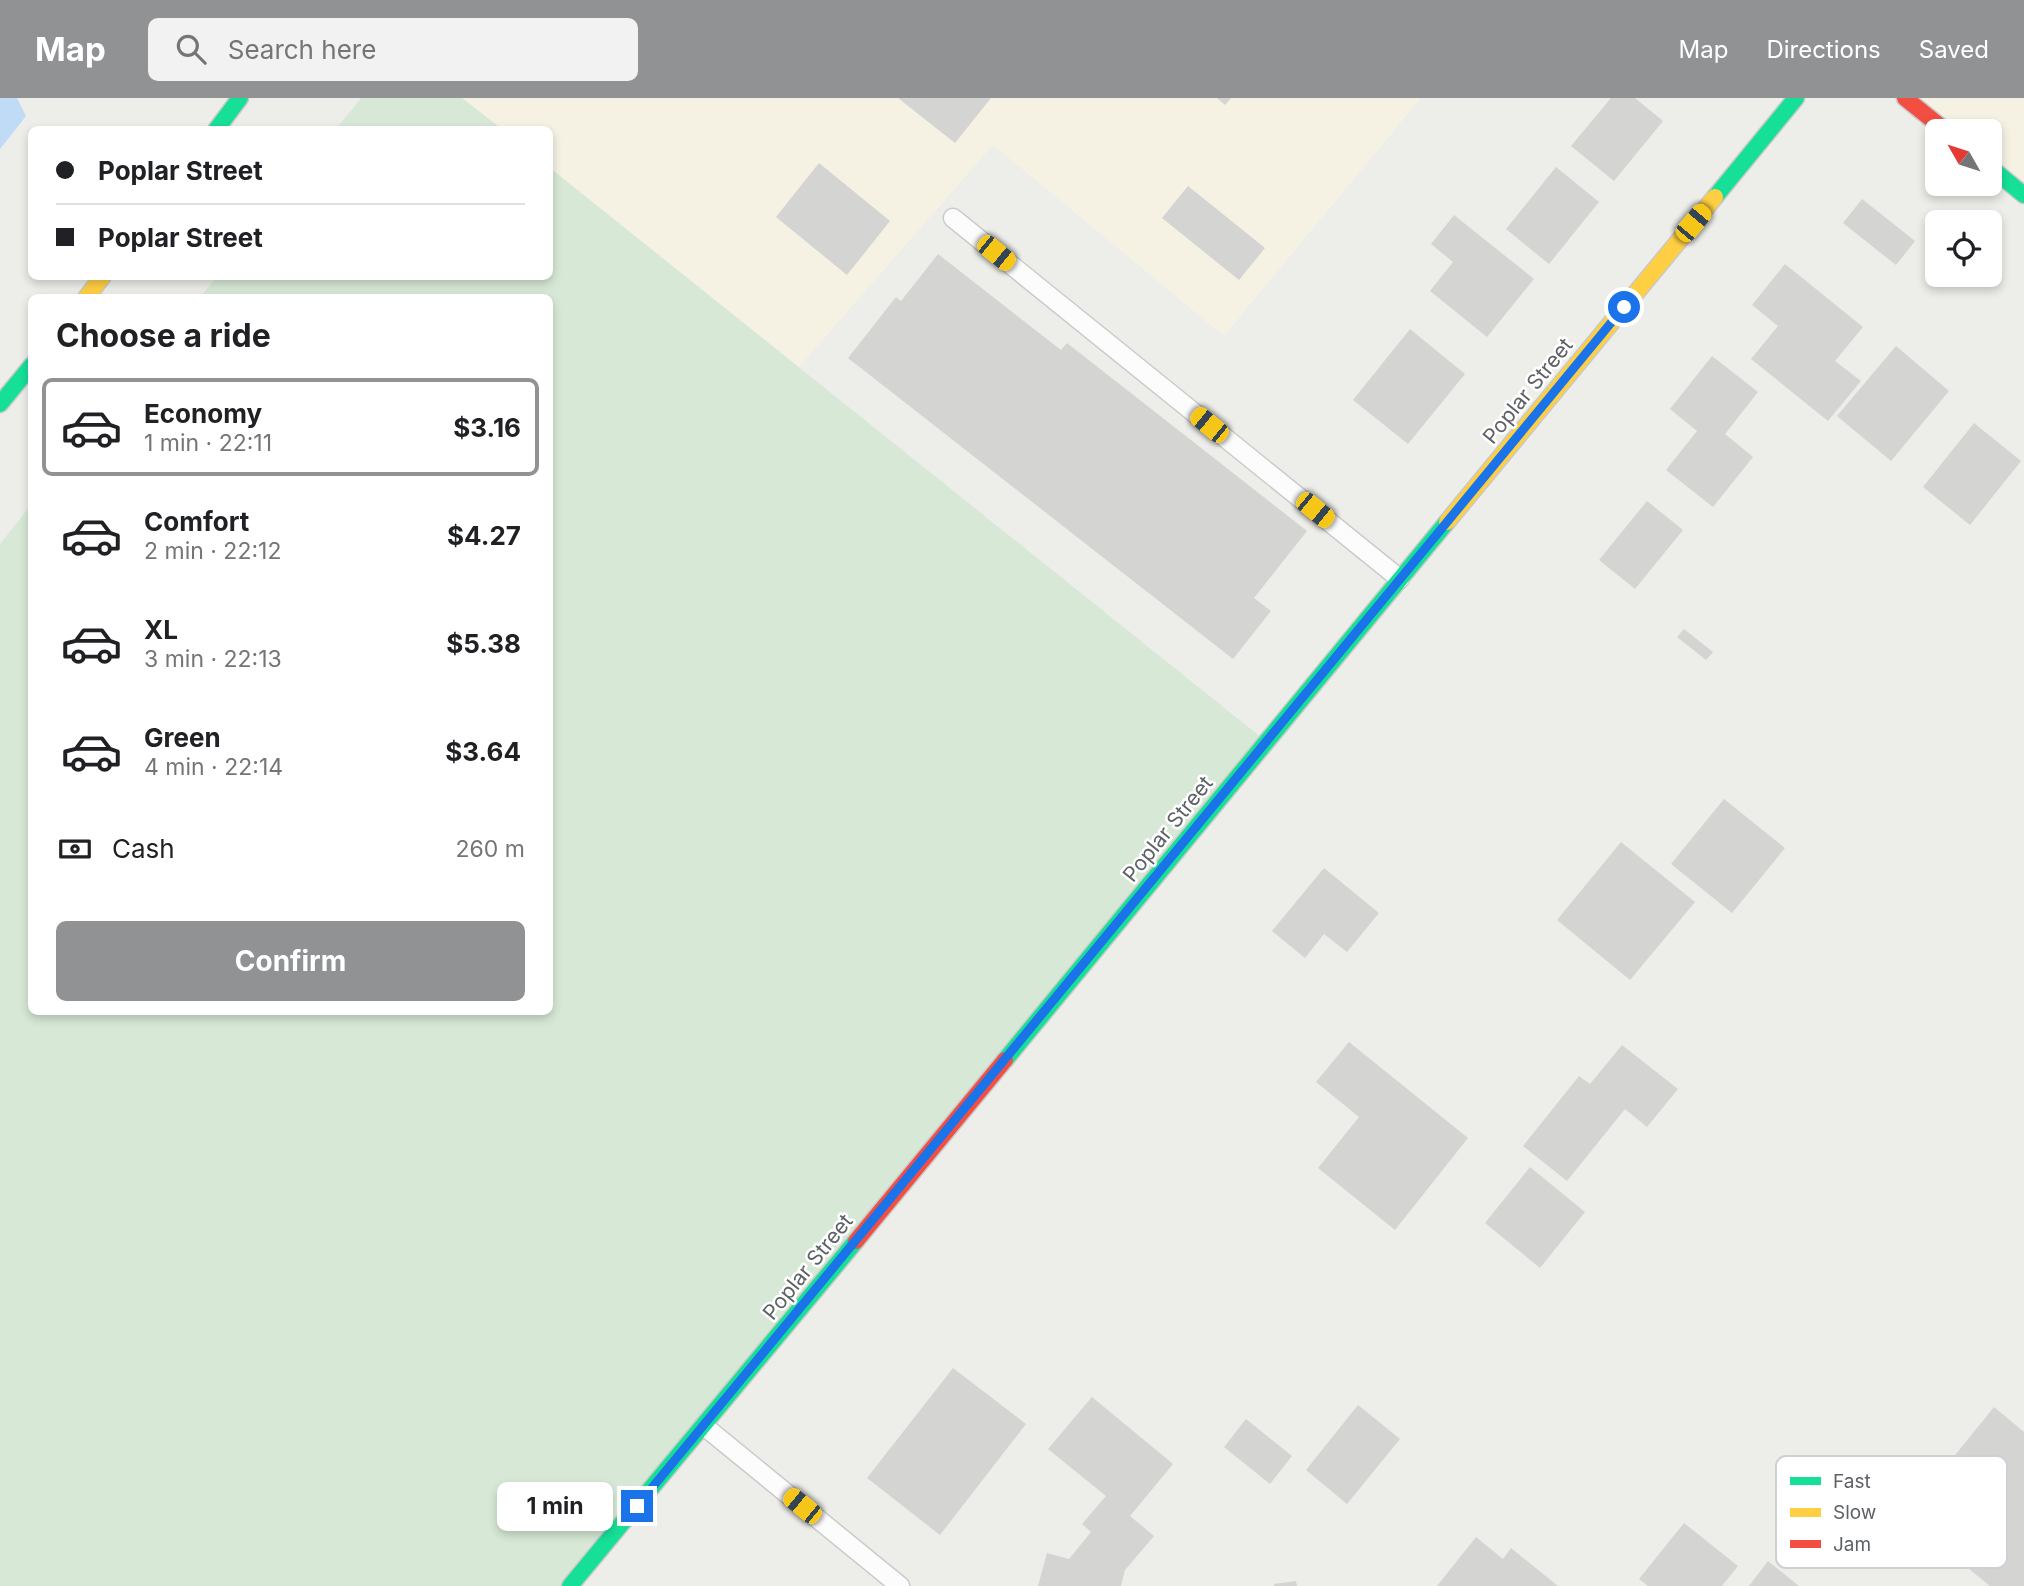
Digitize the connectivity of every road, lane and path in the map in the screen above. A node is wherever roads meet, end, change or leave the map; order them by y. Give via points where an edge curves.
1 (240, 98) edge
2 (1796, 98) edge
3 (1905, 98) edge
4 (1931, 119) edge
5 (219, 126) edge
6 (2002, 177) edge
7 (2024, 195) edge
8 (953, 218) dead end
9 (100, 280) edge
10 (89, 294) edge
11 (28, 370) edge
12 (0, 404) edge
13 (1400, 579) junction
14 (704, 1426) junction
15 (570, 1586) edge
16 (900, 1586) edge

1 - 5 main road
2 - 13 main road, Poplar Street
3 - 4 main road
6 - 7 main road
8 - 13 lane
9 - 10 main road
11 - 12 main road
13 - 14 main road, Poplar Street
14 - 15 main road, Poplar Street
14 - 16 lane

